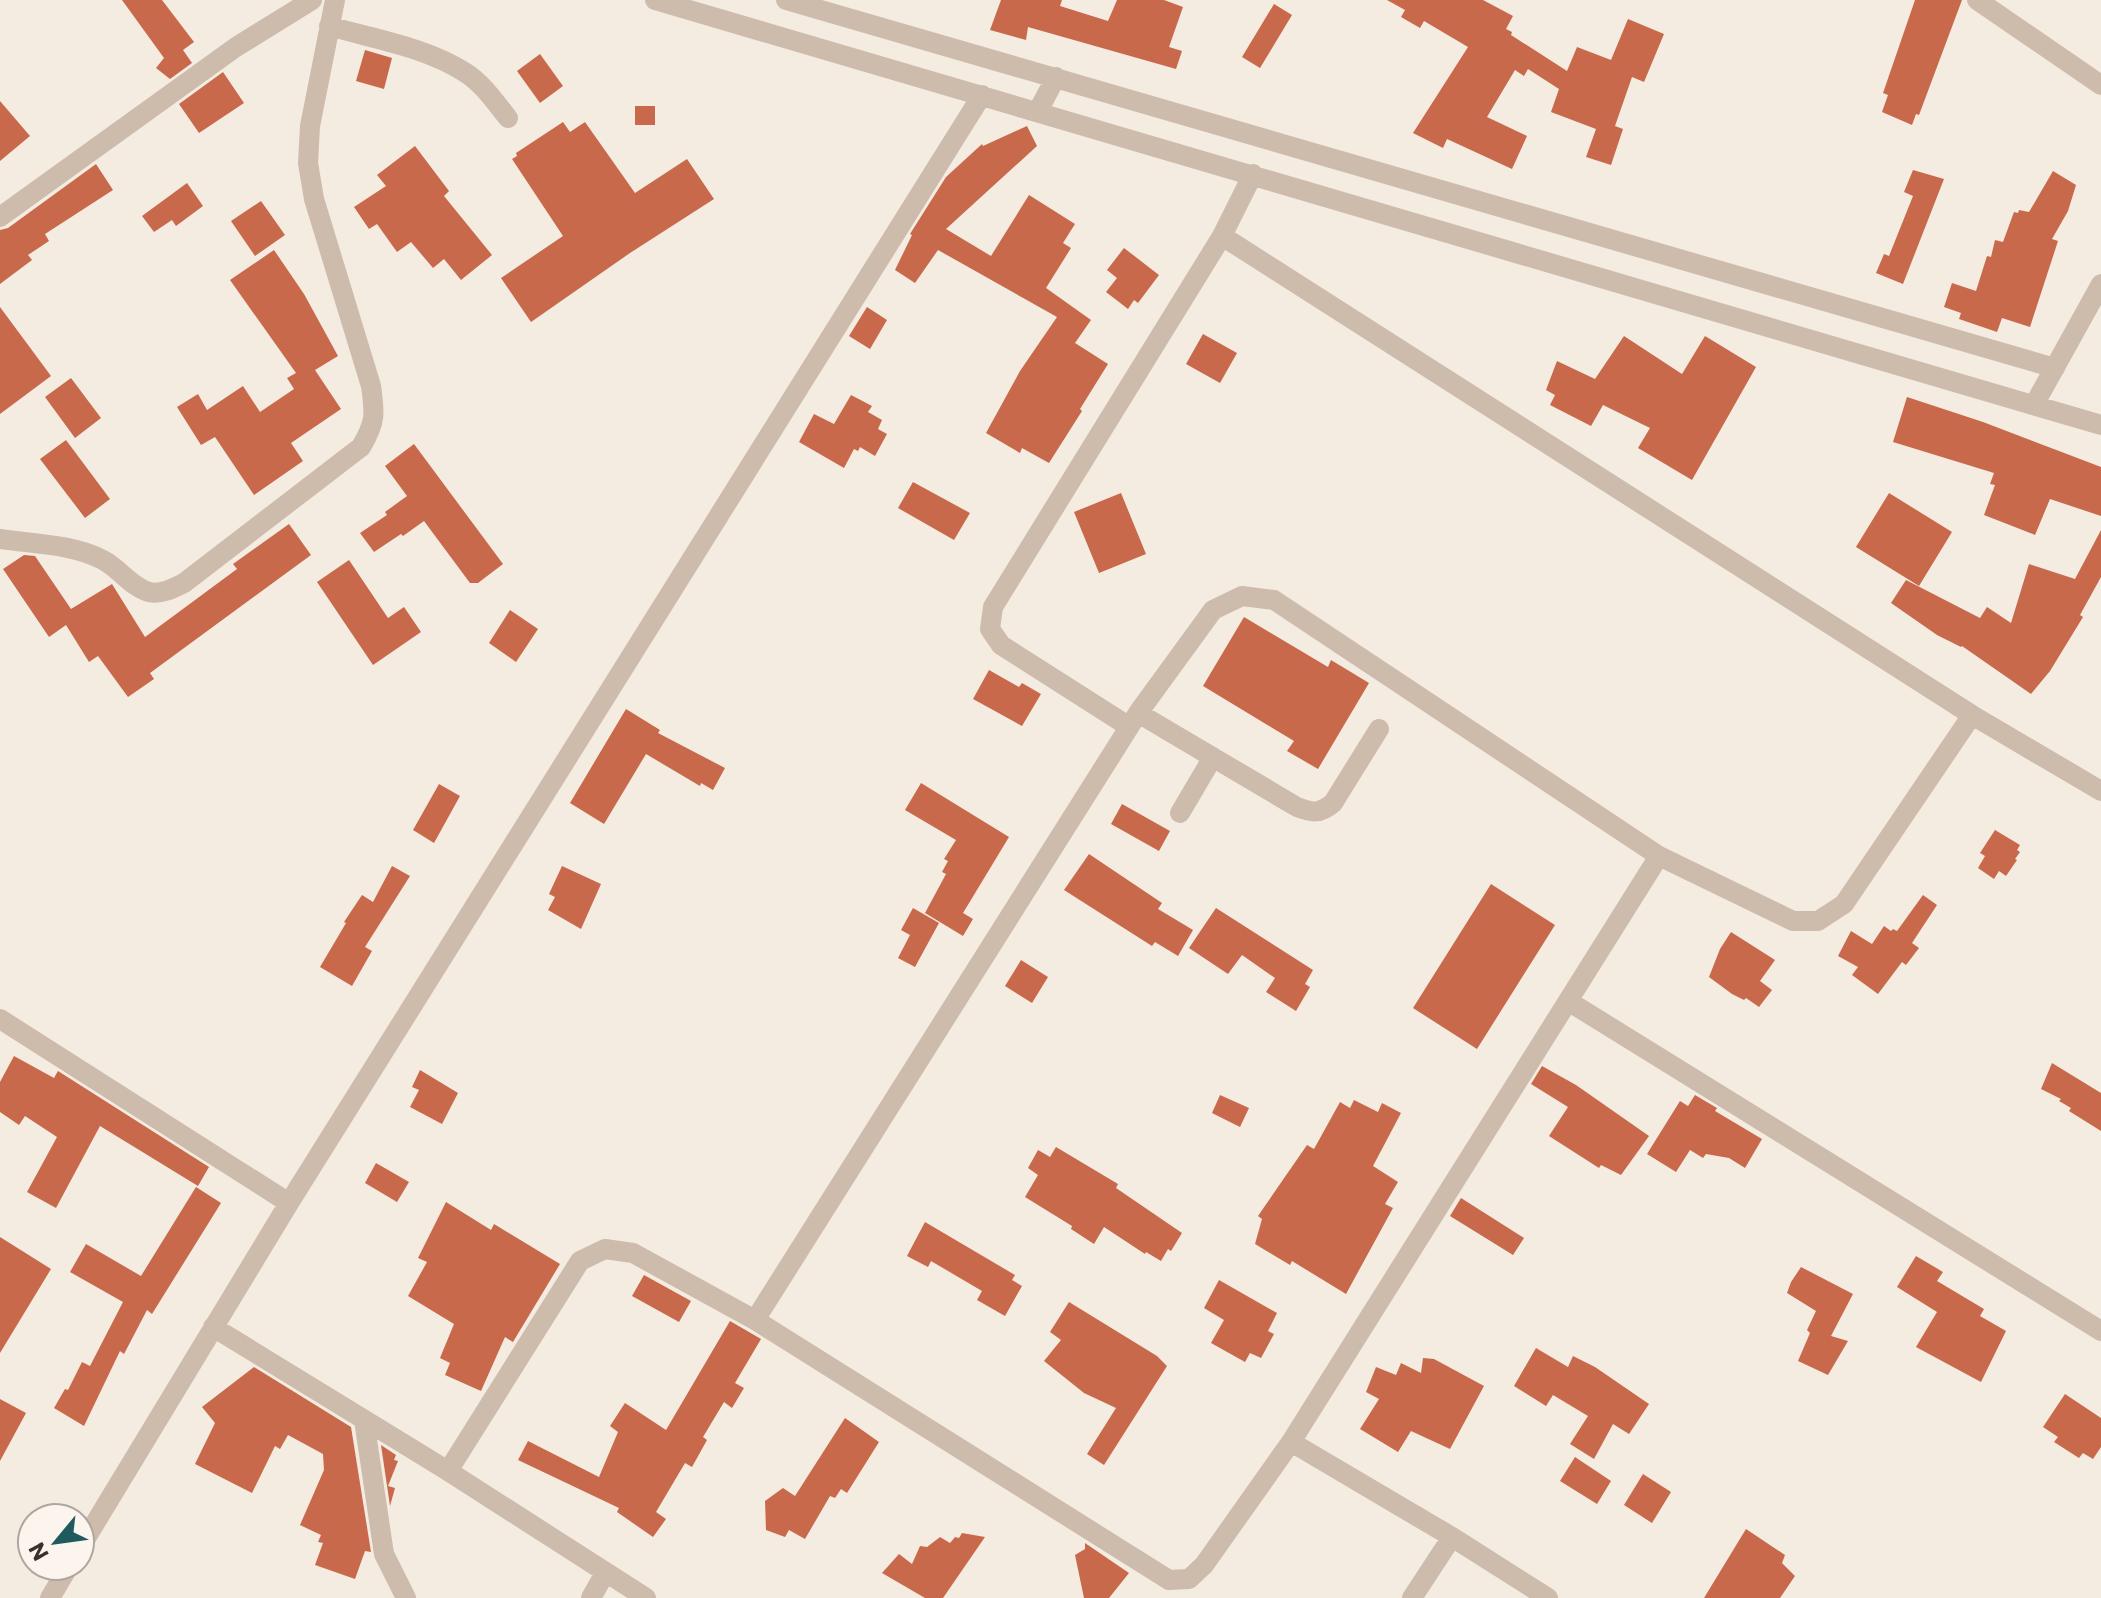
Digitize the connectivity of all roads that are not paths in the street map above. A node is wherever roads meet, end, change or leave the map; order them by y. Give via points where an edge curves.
1 (312, 0) edge
2 (335, 0) edge
3 (655, 0) edge
4 (786, 0) edge
5 (1977, 0) edge
6 (329, 26) junction
7 (1056, 77) junction
8 (2101, 85) edge
9 (982, 95) junction
10 (1038, 111) junction
11 (508, 118) dead end
12 (1253, 174) junction
13 (0, 217) edge
14 (1222, 236) junction
15 (2101, 284) edge
16 (2055, 368) junction
17 (2034, 405) junction
18 (2101, 425) edge
19 (0, 539) edge
20 (1972, 715) junction
21 (1133, 720) junction
22 (1379, 729) dead end
23 (1213, 757) junction
24 (2101, 791) edge
25 (1180, 813) dead end
26 (1659, 856) junction
27 (1568, 1001) junction
28 (0, 1019) edge
29 (289, 1203) junction
30 (755, 1320) junction
31 (213, 1327) junction
32 (2101, 1331) edge
33 (364, 1420) junction
34 (1291, 1442) junction
35 (448, 1471) junction
36 (96, 1521) edge
37 (1452, 1537) junction
38 (605, 1573) junction
39 (406, 1598) edge
40 (591, 1598) edge
41 (646, 1598) edge
42 (1412, 1598) edge
43 (1548, 1598) edge

1 - 13 street via 236,47
2 - 6 street
3 - 9 street
4 - 7 street
5 - 8 street
6 - 11 street via 434,57 467,73
6 - 19 street via 308,163 314,199 371,386 373,427 361,447 168,591 150,592 84,552
7 - 10 street
7 - 16 street
9 - 10 street
9 - 29 street
10 - 12 street
12 - 14 street
12 - 17 street
14 - 20 street
14 - 21 street via 993,607 990,629 1001,645
15 - 16 street
16 - 17 street
17 - 18 street
20 - 24 street
20 - 26 street via 1844,904 1818,921 1793,921
21 - 23 street
21 - 26 street via 1213,610 1242,596 1274,600
21 - 30 street
22 - 23 street via 1333,803 1314,813
23 - 25 street
26 - 27 street
27 - 32 street
27 - 34 street
28 - 29 street
29 - 31 street
30 - 34 street via 1169,1580 1189,1579 1204,1565
30 - 35 street via 633,1253 605,1249 580,1261
31 - 33 street
31 - 36 street
33 - 35 street
33 - 39 street via 384,1554
34 - 37 street
35 - 38 street
37 - 42 street
37 - 43 street
38 - 40 street
38 - 41 street

